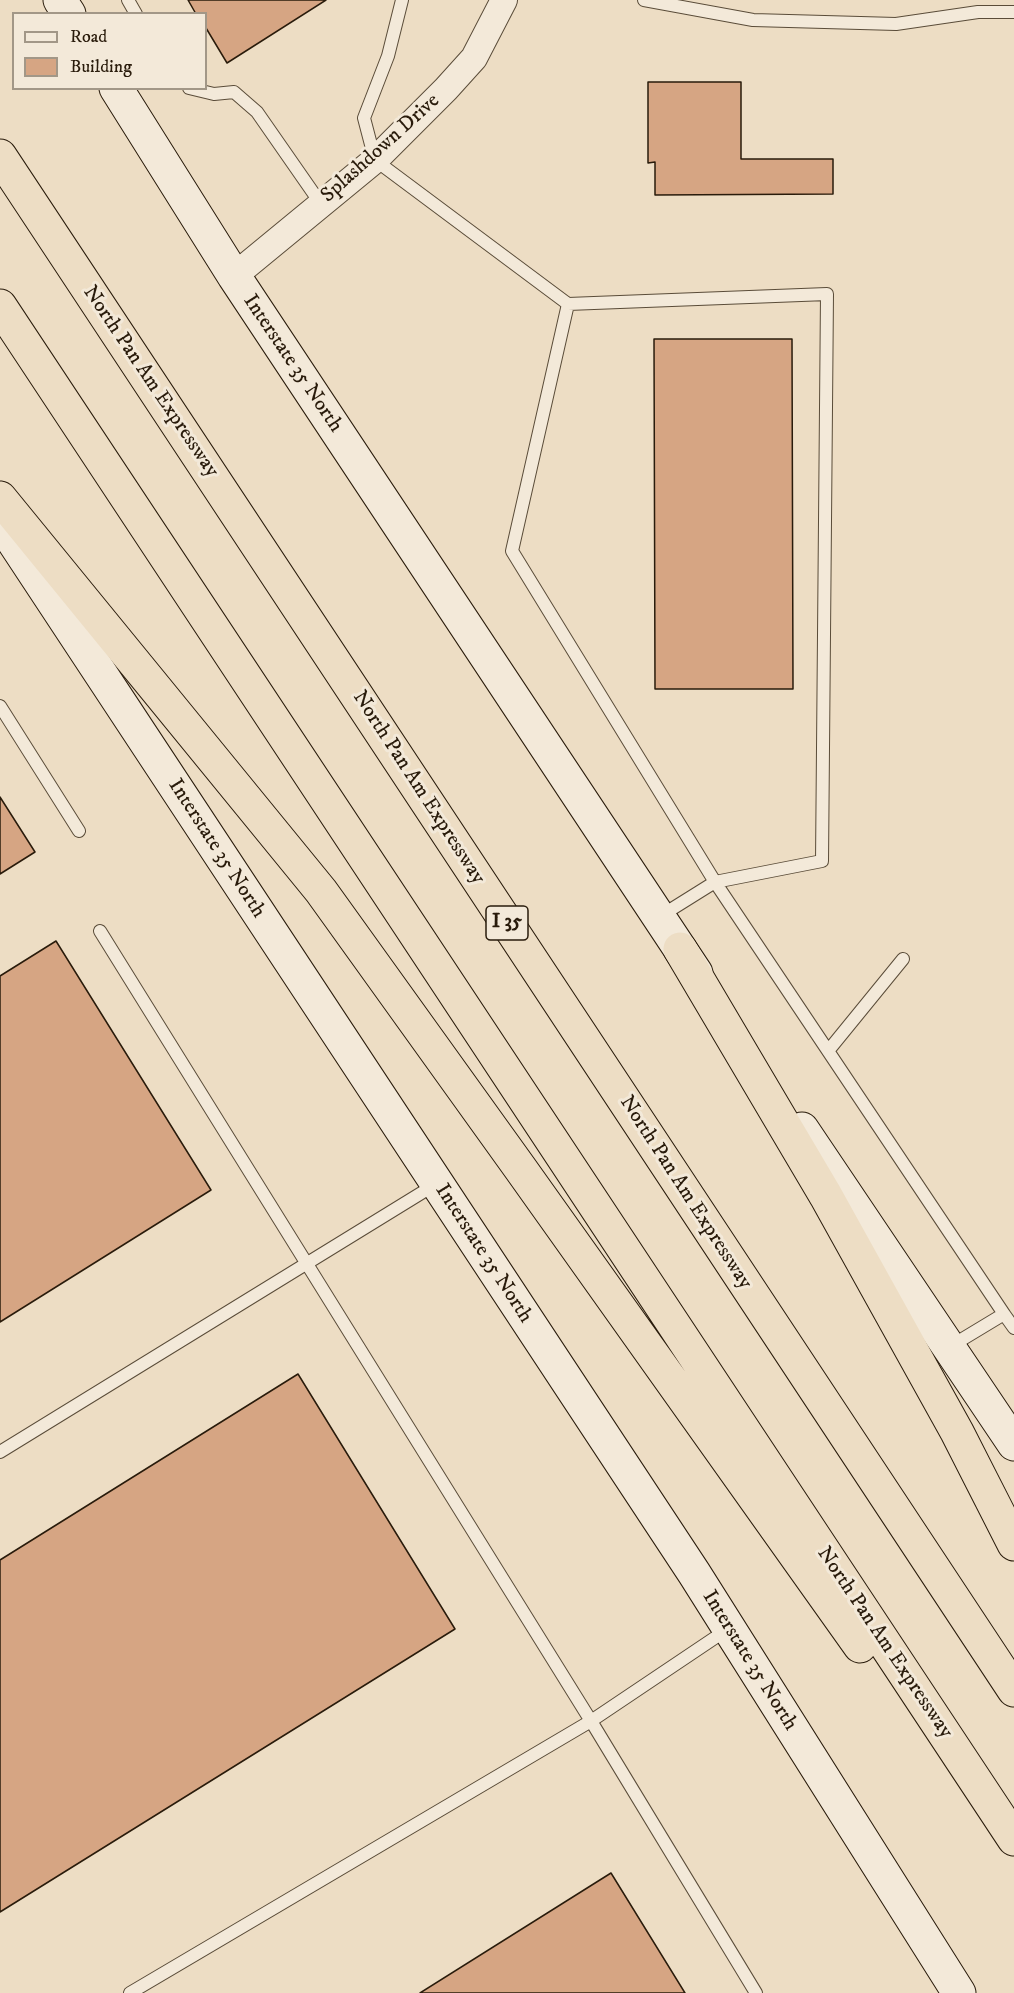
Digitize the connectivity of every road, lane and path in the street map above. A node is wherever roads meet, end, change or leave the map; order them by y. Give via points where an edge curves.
1 (402, 0) edge
2 (504, 0) edge
3 (645, 0) edge
4 (1014, 12) edge
5 (118, 90) edge
6 (197, 90) edge
7 (0, 156) edge
8 (375, 160) junction
9 (321, 204) junction
10 (234, 276) junction
11 (568, 304) junction
12 (0, 306) edge
13 (0, 498) edge
14 (0, 521) edge
15 (0, 706) edge
16 (79, 831) dead end
17 (715, 882) junction
18 (659, 917) junction
19 (100, 931) dead end
20 (680, 949) junction
21 (903, 959) dead end
22 (828, 1051) junction
23 (437, 1184) junction
24 (307, 1265) junction
25 (1004, 1314) junction
26 (1014, 1328) edge
27 (950, 1347) junction
28 (1014, 1444) edge
29 (0, 1452) edge
30 (1014, 1544) edge
31 (729, 1629) junction
32 (1014, 1690) edge
33 (591, 1721) junction
34 (1014, 1839) edge
35 (1014, 1863) edge
36 (130, 1993) edge
37 (756, 1993) edge
38 (958, 1993) edge

1 - 8 lane via 388,56 364,118
2 - 8 street, Splashdown Drive via 474,58
3 - 4 lane via 753,20 896,24 978,12
5 - 10 main road, Interstate 35 North
6 - 9 lane via 214,94 234,92 257,112
7 - 32 highway, North Pan Am Expressway / I 35
8 - 9 street, Splashdown Drive
8 - 11 lane
9 - 10 street, Splashdown Drive
10 - 18 main road, Interstate 35 North
11 - 17 lane via 512,551
11 - 17 lane via 826,294 822,861
12 - 34 highway, North Pan Am Expressway
13 - 35 highway via 321,891
14 - 23 main road, Interstate 35 North
15 - 16 lane
17 - 18 lane
17 - 22 lane
18 - 20 main road, Interstate 35 North
19 - 24 lane
20 - 27 main road, Interstate 35 North
20 - 30 highway via 831,1207 957,1432
21 - 22 lane
22 - 25 lane
23 - 24 lane
23 - 31 main road, Interstate 35 North
24 - 29 lane
24 - 33 lane
25 - 26 lane
25 - 27 lane
27 - 28 main road, Interstate 35 North
31 - 33 lane
31 - 38 main road, Interstate 35 North
33 - 36 lane
33 - 37 lane

